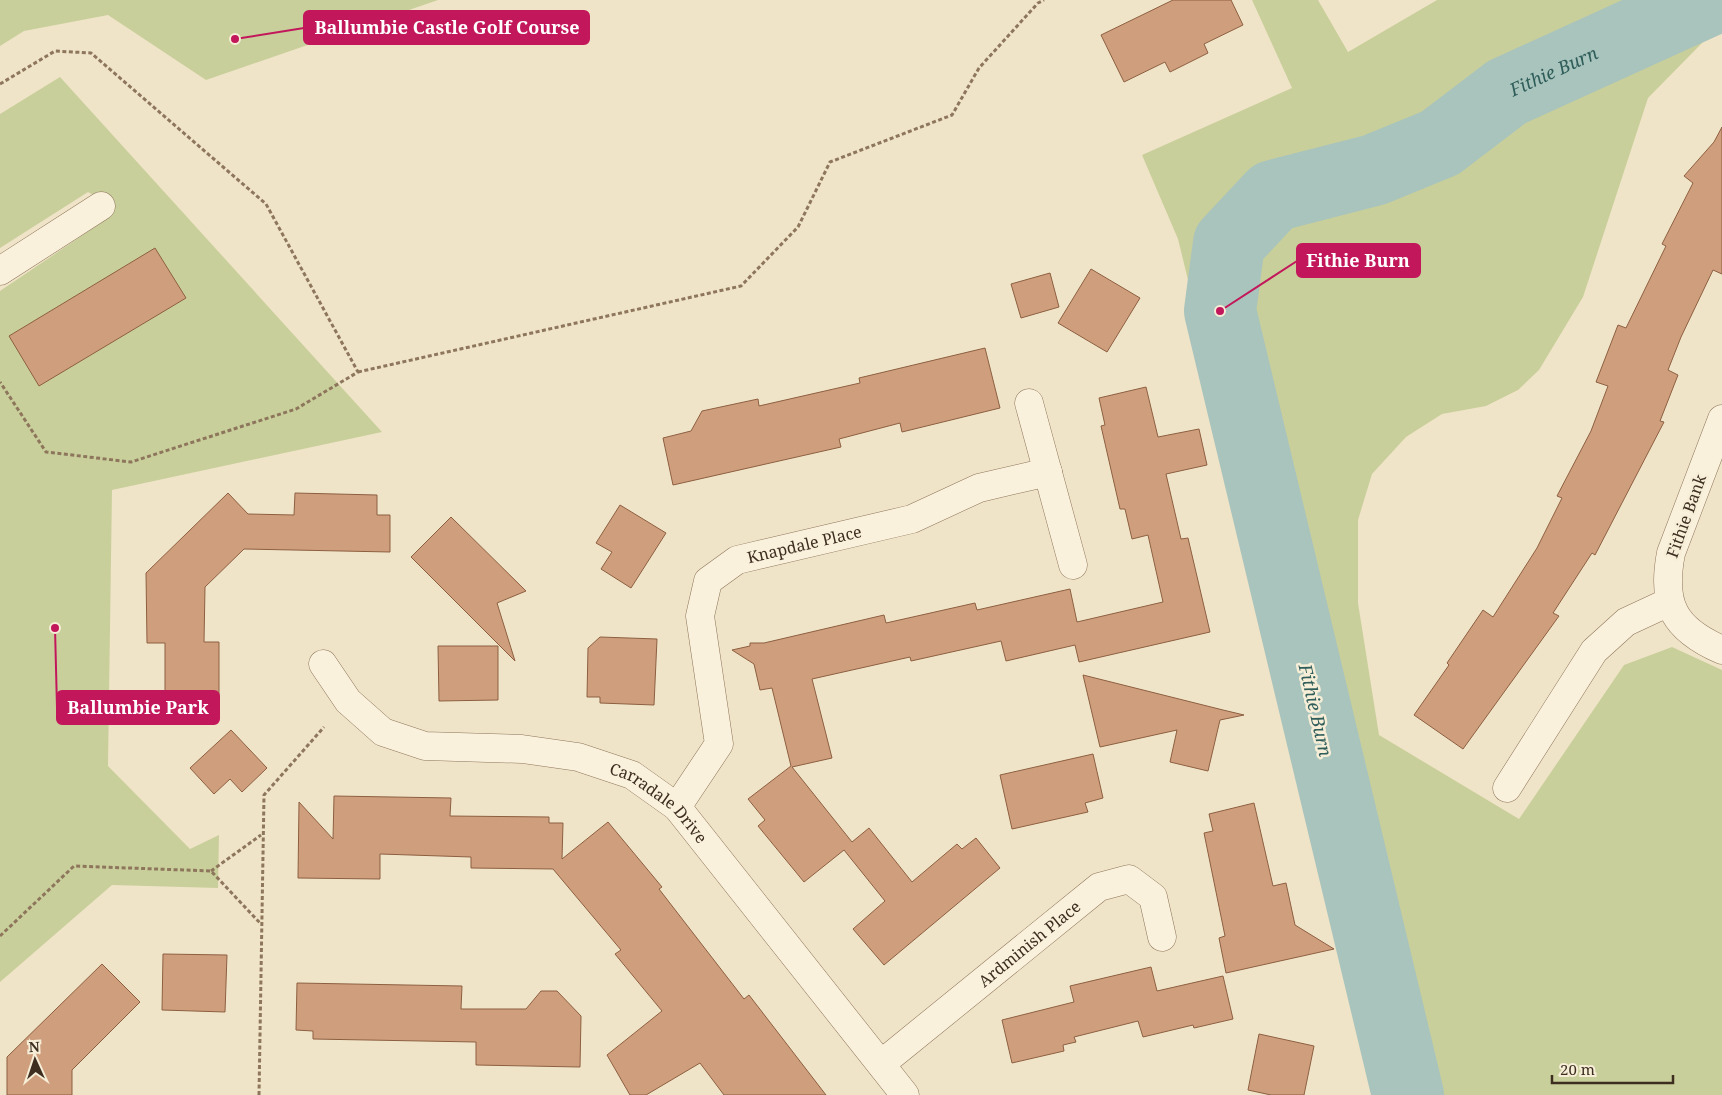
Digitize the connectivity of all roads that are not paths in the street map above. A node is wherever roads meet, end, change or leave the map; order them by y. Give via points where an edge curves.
1 (101, 206) dead end
2 (0, 271) edge
3 (1029, 402) dead end
4 (1722, 419) edge
5 (1048, 472) junction
6 (1073, 565) dead end
7 (1669, 602) junction
8 (1722, 650) edge
9 (323, 664) dead end
10 (1508, 788) dead end
11 (677, 807) junction
12 (1162, 936) dead end
13 (881, 1064) junction
14 (905, 1095) edge

1 - 2 street
3 - 5 street
4 - 7 street, Fithie Bank via 1670,553 1666,576
5 - 6 street
5 - 11 street, Knapdale Place via 978,488 912,519 737,560 708,581 700,616 719,744
7 - 8 street, Fithie Bank via 1681,624 1700,640
7 - 10 street via 1626,622 1594,651
9 - 11 street, Carradale Drive via 348,701 384,732 425,746 522,749 578,757 632,775
11 - 13 street, Carradale Drive
12 - 13 street, Ardminish Place via 1153,897 1129,879 1099,887
13 - 14 street, Carradale Drive

